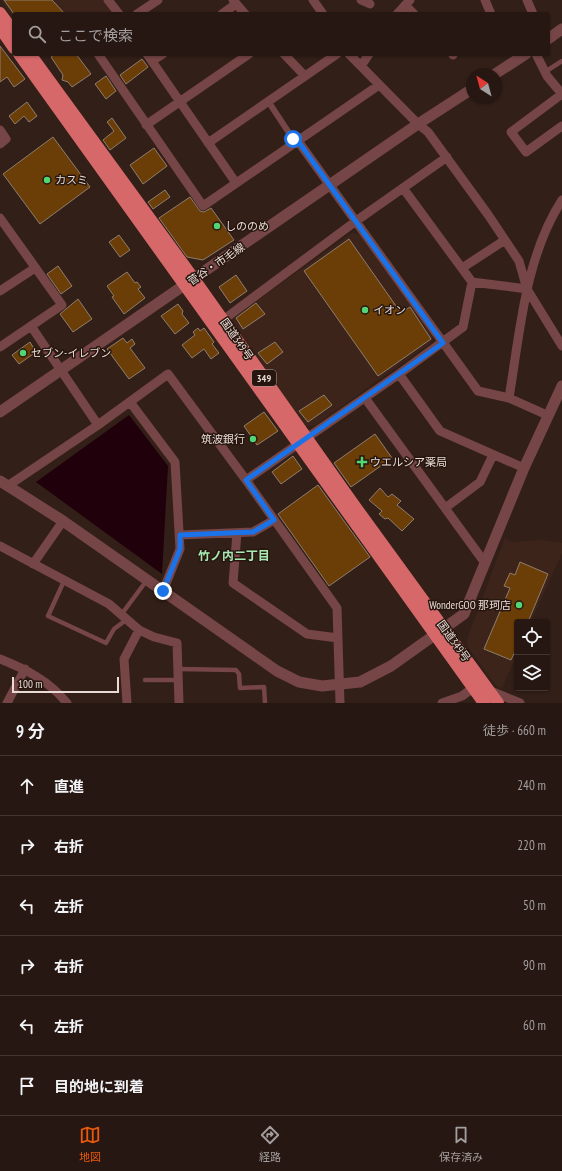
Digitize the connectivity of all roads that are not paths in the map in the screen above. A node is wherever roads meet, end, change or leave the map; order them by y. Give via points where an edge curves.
1 (108, 0) edge
2 (158, 0) edge
3 (314, 0) edge
4 (361, 0) edge
5 (485, 0) edge
6 (527, 0) edge
7 (234, 2) edge
8 (408, 2) edge
9 (370, 4) dead end
10 (117, 12) edge
11 (141, 12) edge
12 (224, 12) edge
13 (243, 12) edge
14 (322, 12) edge
15 (399, 12) edge
16 (413, 12) edge
17 (490, 12) edge
18 (532, 12) edge
19 (0, 13) edge
20 (0, 28) edge
21 (12, 29) edge
22 (562, 29) edge
23 (550, 38) edge
24 (12, 45) edge
25 (20, 56) edge
26 (31, 56) edge
27 (99, 56) edge
28 (246, 56) edge
29 (286, 56) edge
30 (334, 56) edge
31 (351, 56) edge
32 (368, 56) edge
33 (523, 56) edge
34 (537, 56) edge
35 (150, 58) edge
36 (562, 60) edge
37 (361, 66) junction
38 (502, 69) edge
39 (545, 72) junction
40 (304, 75) junction
41 (379, 85) junction
42 (466, 93) edge
43 (562, 94) edge
44 (268, 101) junction
45 (180, 102) junction
46 (418, 124) junction
47 (146, 125) junction
48 (562, 126) edge
49 (0, 130) edge
50 (298, 141) junction
51 (208, 143) junction
52 (0, 144) edge
53 (447, 157) junction
54 (236, 183) junction
55 (330, 185) junction
56 (403, 188) junction
57 (562, 200) edge
58 (0, 218) edge
59 (356, 221) junction
60 (505, 240) junction
61 (35, 268) junction
62 (462, 268) junction
63 (189, 282) junction
64 (472, 282) junction
65 (527, 288) junction
66 (0, 291) edge
67 (223, 320) junction
68 (31, 326) junction
69 (443, 343) junction
70 (562, 346) edge
71 (0, 347) edge
72 (61, 371) junction
73 (399, 374) junction
74 (562, 386) edge
75 (364, 398) junction
76 (510, 398) junction
77 (130, 402) junction
78 (0, 412) edge
79 (547, 415) junction
80 (98, 425) junction
81 (303, 442) junction
82 (493, 454) junction
83 (524, 468) junction
84 (246, 480) junction
85 (4, 483) edge
86 (445, 508) junction
87 (274, 520) junction
88 (63, 522) junction
89 (237, 533) junction
90 (180, 535) junction
91 (0, 546) edge
92 (486, 563) junction
93 (33, 564) junction
94 (64, 580) junction
95 (147, 580) junction
96 (163, 591) junction
97 (123, 618) junction
98 (444, 628) junction
99 (139, 630) junction
100 (434, 635) junction
101 (338, 638) junction
102 (0, 659) edge
103 (25, 669) junction
104 (178, 669) junction
105 (145, 680) dead end
106 (178, 680) junction
107 (340, 684) junction
108 (473, 688) junction
109 (488, 690) junction
110 (0, 701) edge
111 (7, 703) edge
112 (67, 703) edge
113 (127, 703) edge
114 (179, 703) edge
115 (265, 703) edge
116 (340, 703) edge
117 (442, 703) edge
118 (484, 703) edge
119 (498, 703) edge
120 (520, 703) edge

1 - 10 street
2 - 11 street
3 - 14 street
4 - 9 street
5 - 17 street
6 - 18 street
7 - 12 street
7 - 13 street
8 - 15 street
8 - 16 street
19 - 21 highway
20 - 24 highway
22 - 23 street
25 - 63 highway, 国道349号 / 349
26 - 63 highway, 国道349号 / 349
27 - 47 street
28 - 45 street
29 - 40 street
30 - 40 street
31 - 37 street
32 - 37 street
33 - 38 street
34 - 39 street
35 - 45 street
36 - 39 lane
37 - 41 street
39 - 43 street
40 - 44 street
41 - 46 street
41 - 50 street
42 - 46 street, 菅谷・市毛線
43 - 48 street via 511,132 526,152
44 - 50 street via 293,139
44 - 51 street
45 - 47 street
45 - 51 street
46 - 53 street via 428,132
46 - 55 street, 菅谷・市毛線
47 - 54 street via 203,206
49 - 52 street via 6,139
50 - 54 street
50 - 55 street
51 - 54 street
53 - 56 street
53 - 60 street
55 - 59 street
55 - 63 street, 菅谷・市毛線
56 - 59 street
56 - 62 street
57 - 65 street via 555,211
58 - 61 street
59 - 67 street
59 - 69 street
60 - 62 street
60 - 65 street via 519,261
61 - 66 street
61 - 68 street via 62,305
62 - 64 street
63 - 67 highway, 国道349号 / 349
63 - 72 street, 菅谷・市毛線
63 - 81 highway, 国道349号 / 349
64 - 65 street
64 - 69 street via 463,328
65 - 70 street
65 - 76 street
67 - 81 highway, 国道349号 / 349
68 - 71 street
68 - 72 street
69 - 73 street
69 - 76 street via 478,392
72 - 78 street, 菅谷・市毛線
72 - 80 street
73 - 75 street
73 - 82 street via 440,431
74 - 79 street
75 - 81 street
75 - 86 street
76 - 79 street
77 - 80 street
77 - 84 street via 168,374
77 - 90 street via 175,462
79 - 83 street
80 - 85 street
81 - 84 street
81 - 98 highway, 国道349号 / 349
81 - 100 highway, 国道349号 / 349
82 - 83 street
82 - 86 street via 480,482
83 - 92 street
84 - 87 street
85 - 88 street
86 - 92 street
87 - 89 street via 253,532
87 - 101 street via 337,608
88 - 93 street
88 - 95 street
89 - 90 street
89 - 101 street via 233,583 307,634
90 - 96 street via 180,549
91 - 93 street
92 - 98 street via 464,614
93 - 94 street
94 - 97 street via 109,604
94 - 97 lane via 48,616 106,643
95 - 96 street
95 - 97 lane
96 - 107 street via 277,671 299,682 322,686
97 - 99 street
98 - 100 street
98 - 109 highway, 国道349号 / 349
99 - 104 street via 177,643
99 - 113 street via 124,659
100 - 107 street via 378,673 360,682
100 - 108 highway, 国道349号 / 349
101 - 107 street
102 - 103 street
103 - 111 street
103 - 112 street via 54,688
104 - 106 street
104 - 115 lane via 236,670 239,674 240,688 264,687
105 - 106 lane
106 - 114 street
107 - 116 street
108 - 117 street via 462,696
108 - 118 highway, 国道349号 / 349
109 - 119 highway, 国道349号 / 349
109 - 120 street
110 - 111 street

